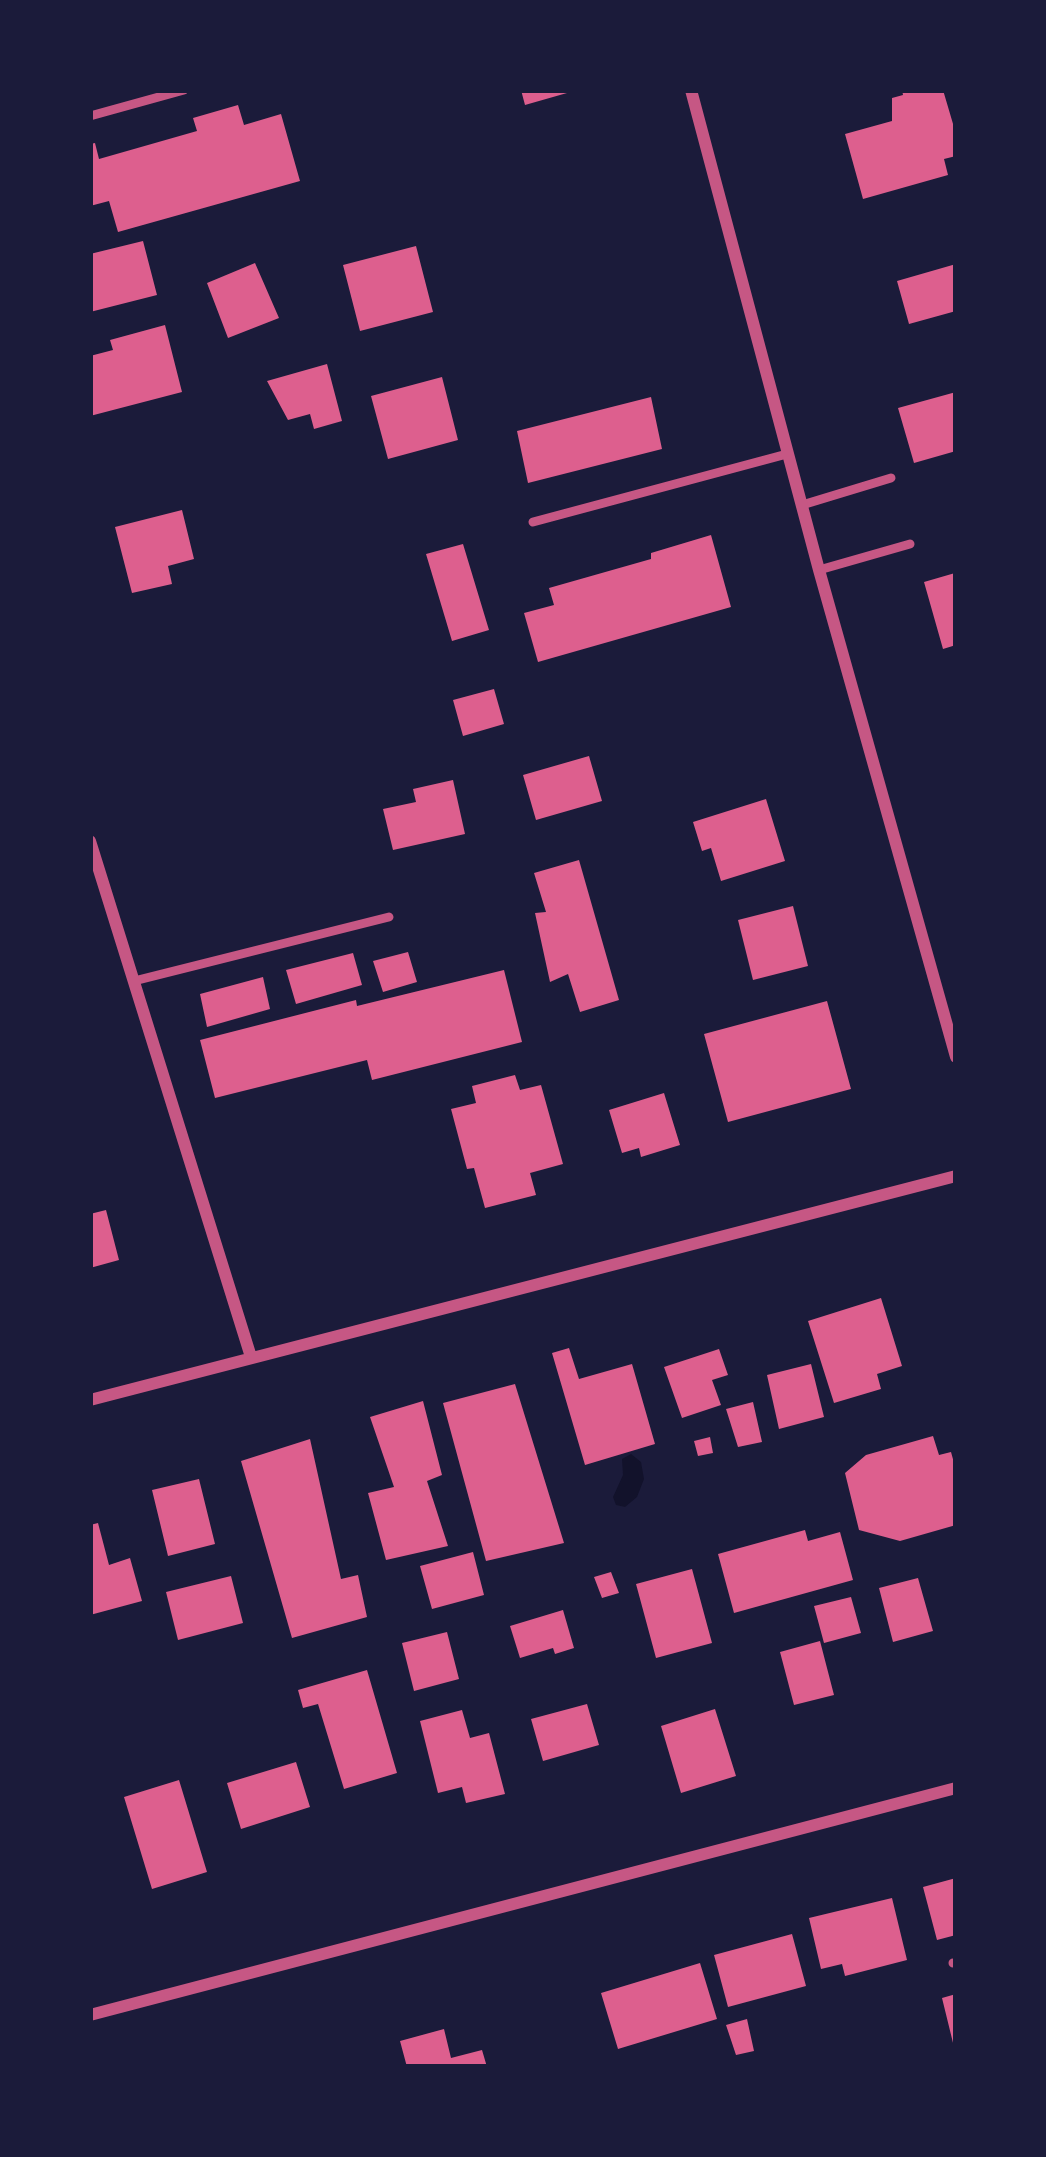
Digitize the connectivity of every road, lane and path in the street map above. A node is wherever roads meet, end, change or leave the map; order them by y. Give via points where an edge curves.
1 (184, 90) edge
2 (691, 90) edge
3 (90, 116) edge
4 (788, 454) junction
5 (891, 478) dead end
6 (802, 505) junction
7 (533, 522) dead end
8 (910, 544) dead end
9 (819, 569) junction
10 (90, 842) edge
11 (389, 917) dead end
12 (134, 981) junction
13 (956, 1057) edge
14 (956, 1176) edge
15 (251, 1358) junction
16 (90, 1400) edge
17 (956, 1788) edge
18 (90, 2015) edge

1 - 3 lane
2 - 4 street
4 - 6 street
4 - 7 lane
5 - 6 lane
6 - 9 street
8 - 9 lane
9 - 13 street
10 - 12 street
11 - 12 lane
12 - 15 street
14 - 15 street
15 - 16 street
17 - 18 street

